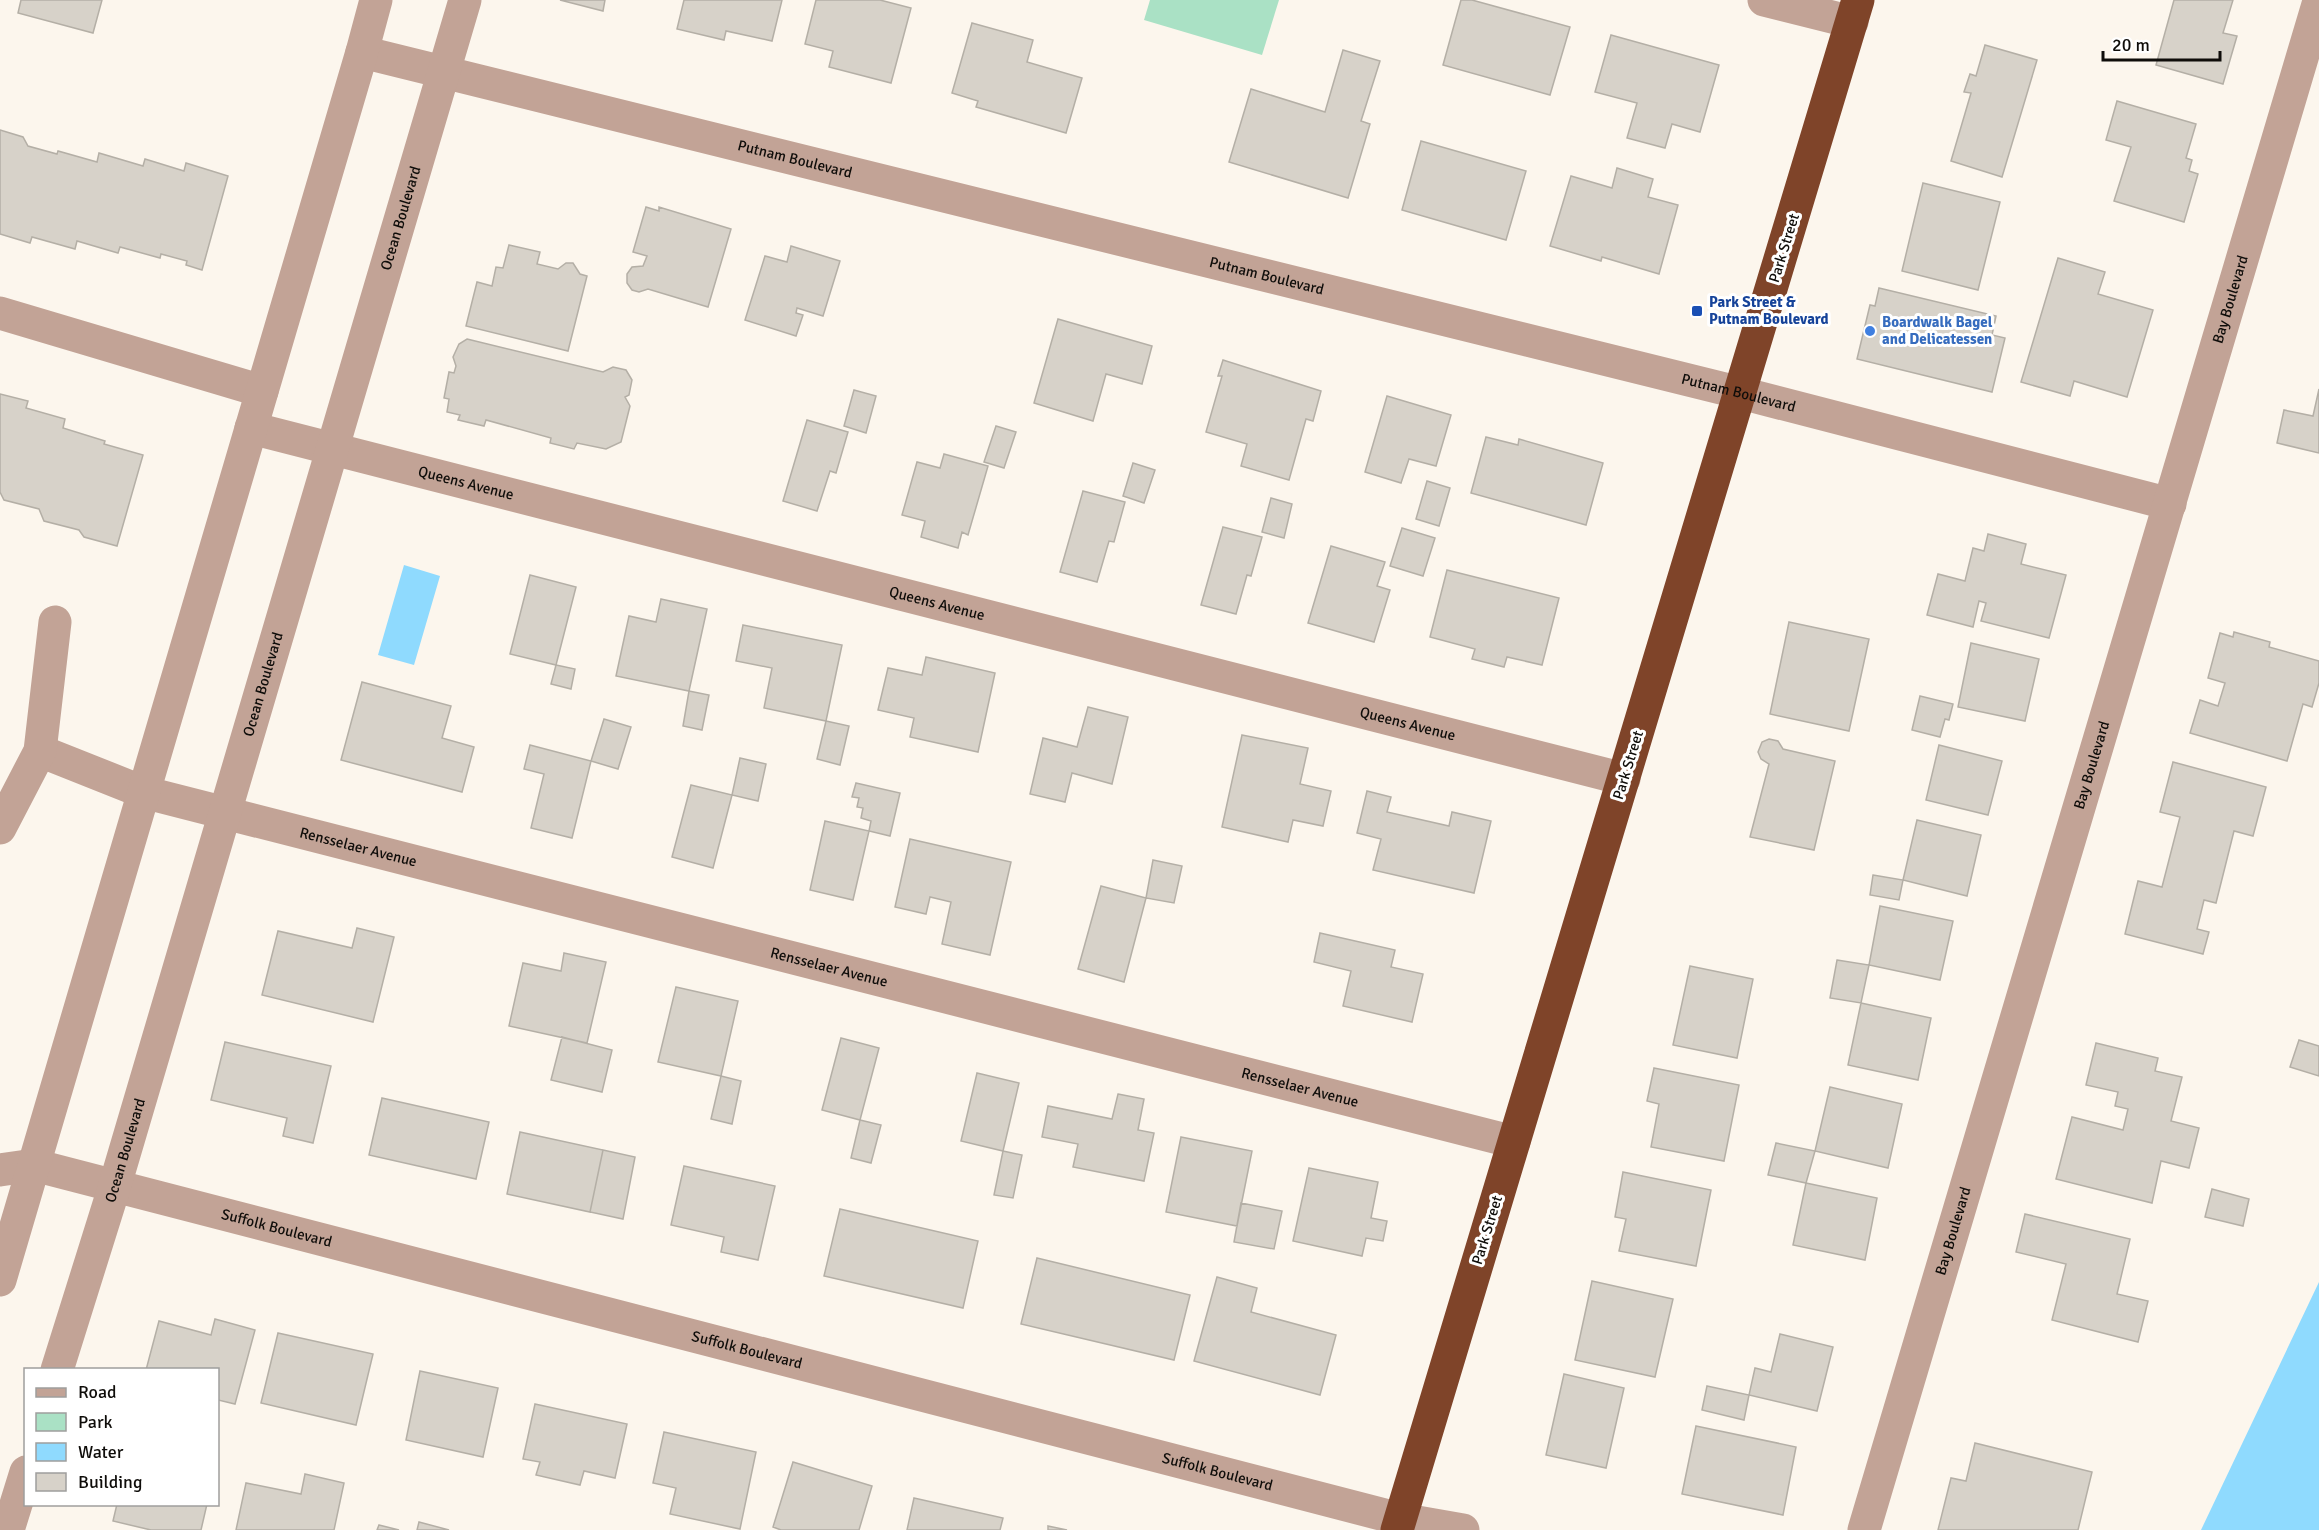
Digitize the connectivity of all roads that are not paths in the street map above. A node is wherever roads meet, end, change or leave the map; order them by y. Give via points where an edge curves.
1 (376, 0) edge
2 (465, 0) edge
3 (1764, 0) edge
4 (2319, 1) edge
5 (1855, 11) edge
6 (362, 52) junction
7 (444, 73) junction
8 (0, 313) edge
9 (262, 391) junction
10 (1741, 393) junction
11 (251, 428) junction
12 (333, 448) junction
13 (2170, 504) junction
14 (55, 622) dead end
15 (40, 751) junction
16 (1624, 779) junction
17 (142, 792) junction
18 (224, 813) junction
19 (0, 828) edge
20 (1514, 1142) junction
21 (34, 1165) junction
22 (0, 1170) edge
23 (114, 1185) junction
24 (0, 1281) edge
25 (58, 1368) edge
26 (24, 1478) edge
27 (1398, 1525) edge
28 (8, 1530) edge
29 (1462, 1530) edge
30 (1864, 1530) edge

1 - 6 street
2 - 7 street, Ocean Boulevard
3 - 5 street
4 - 13 street, Bay Boulevard
5 - 10 highway, Park Street
6 - 7 street, Putnam Boulevard
6 - 9 street
7 - 10 street, Putnam Boulevard
7 - 12 street, Ocean Boulevard
8 - 9 street
9 - 11 street
10 - 13 street, Putnam Boulevard
10 - 16 highway, Park Street
11 - 12 street, Queens Avenue
11 - 17 street
12 - 16 street, Queens Avenue
12 - 18 street, Ocean Boulevard
13 - 30 street, Bay Boulevard
14 - 15 street
15 - 17 street, Rensselaer Avenue
15 - 19 street
16 - 20 highway, Park Street
17 - 18 street, Rensselaer Avenue
17 - 21 street
18 - 20 street, Rensselaer Avenue
18 - 23 street, Ocean Boulevard
20 - 27 highway, Park Street
21 - 22 street
21 - 23 street, Suffolk Boulevard
21 - 24 street
23 - 25 street, Ocean Boulevard
23 - 27 street, Suffolk Boulevard
26 - 28 street
27 - 29 street, Suffolk Boulevard

